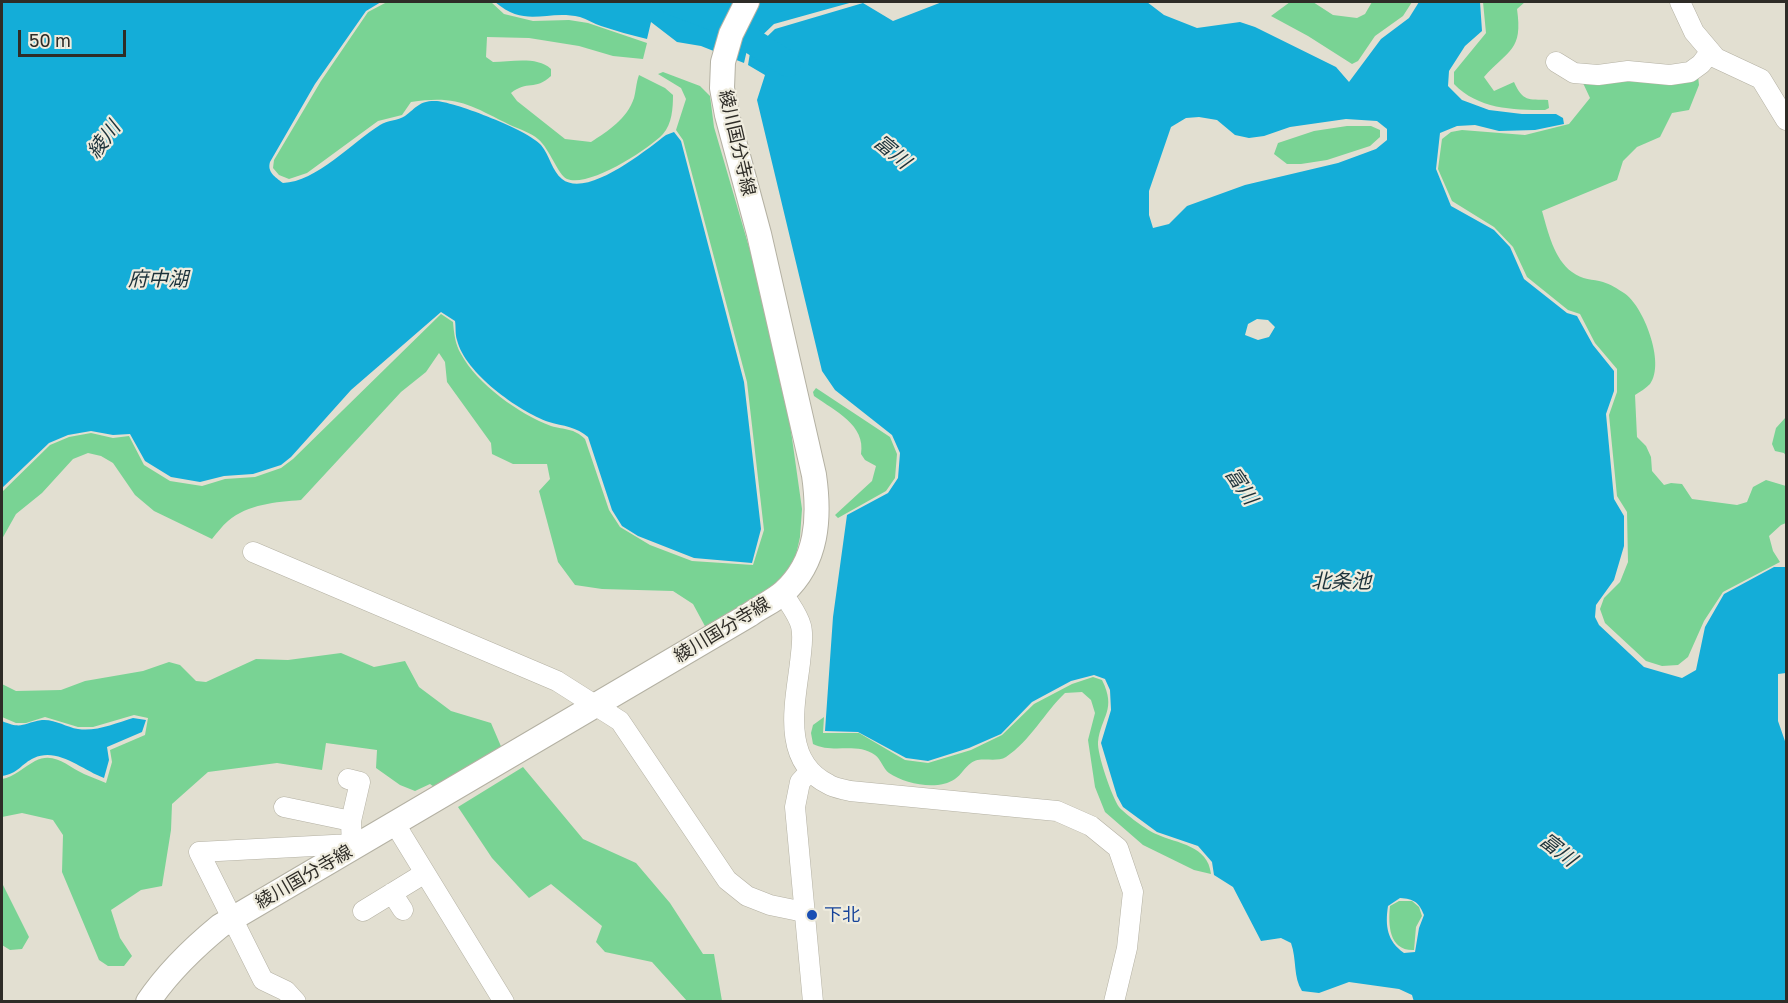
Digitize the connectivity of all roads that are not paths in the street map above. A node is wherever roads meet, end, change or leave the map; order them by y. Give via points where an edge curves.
1 (747, 2) edge
2 (1680, 2) edge
3 (1710, 52) junction
4 (1556, 62) dead end
5 (1786, 120) edge
6 (253, 552) dead end
7 (783, 593) junction
8 (595, 706) junction
9 (810, 771) junction
10 (348, 779) dead end
11 (284, 807) dead end
12 (351, 821) junction
13 (395, 824) junction
14 (352, 847) junction
15 (425, 873) junction
16 (363, 912) dead end
17 (804, 912) junction
18 (233, 918) junction
19 (148, 1002) edge
20 (296, 1002) edge
21 (504, 1002) edge
22 (813, 1002) edge
23 (1114, 1002) edge

1 - 7 main road, 綾川国分寺線 via 731,34 723,62 722,88 759,234 817,497 814,545 808,562
2 - 3 street via 1694,32
3 - 4 street via 1690,72 1670,75 1628,71 1574,73
3 - 5 street via 1761,79
6 - 8 street via 556,681
7 - 8 main road, 綾川国分寺線
7 - 9 street via 802,627 795,743
8 - 13 main road, 綾川国分寺線
8 - 17 street via 620,722 727,880 747,896
9 - 17 street via 800,782 795,807
9 - 23 street via 828,784 850,791 1057,811 1090,826 1118,848 1133,892 1127,948
10 - 12 street via 360,782
11 - 12 street
12 - 14 street
13 - 14 main road, 綾川国分寺線
13 - 15 street
14 - 18 main road, 綾川国分寺線
14 - 18 street via 199,852
15 - 16 street via 398,902
15 - 21 street
17 - 22 street
18 - 19 main road, 綾川国分寺線 via 190,950
18 - 20 street via 263,980 286,991

